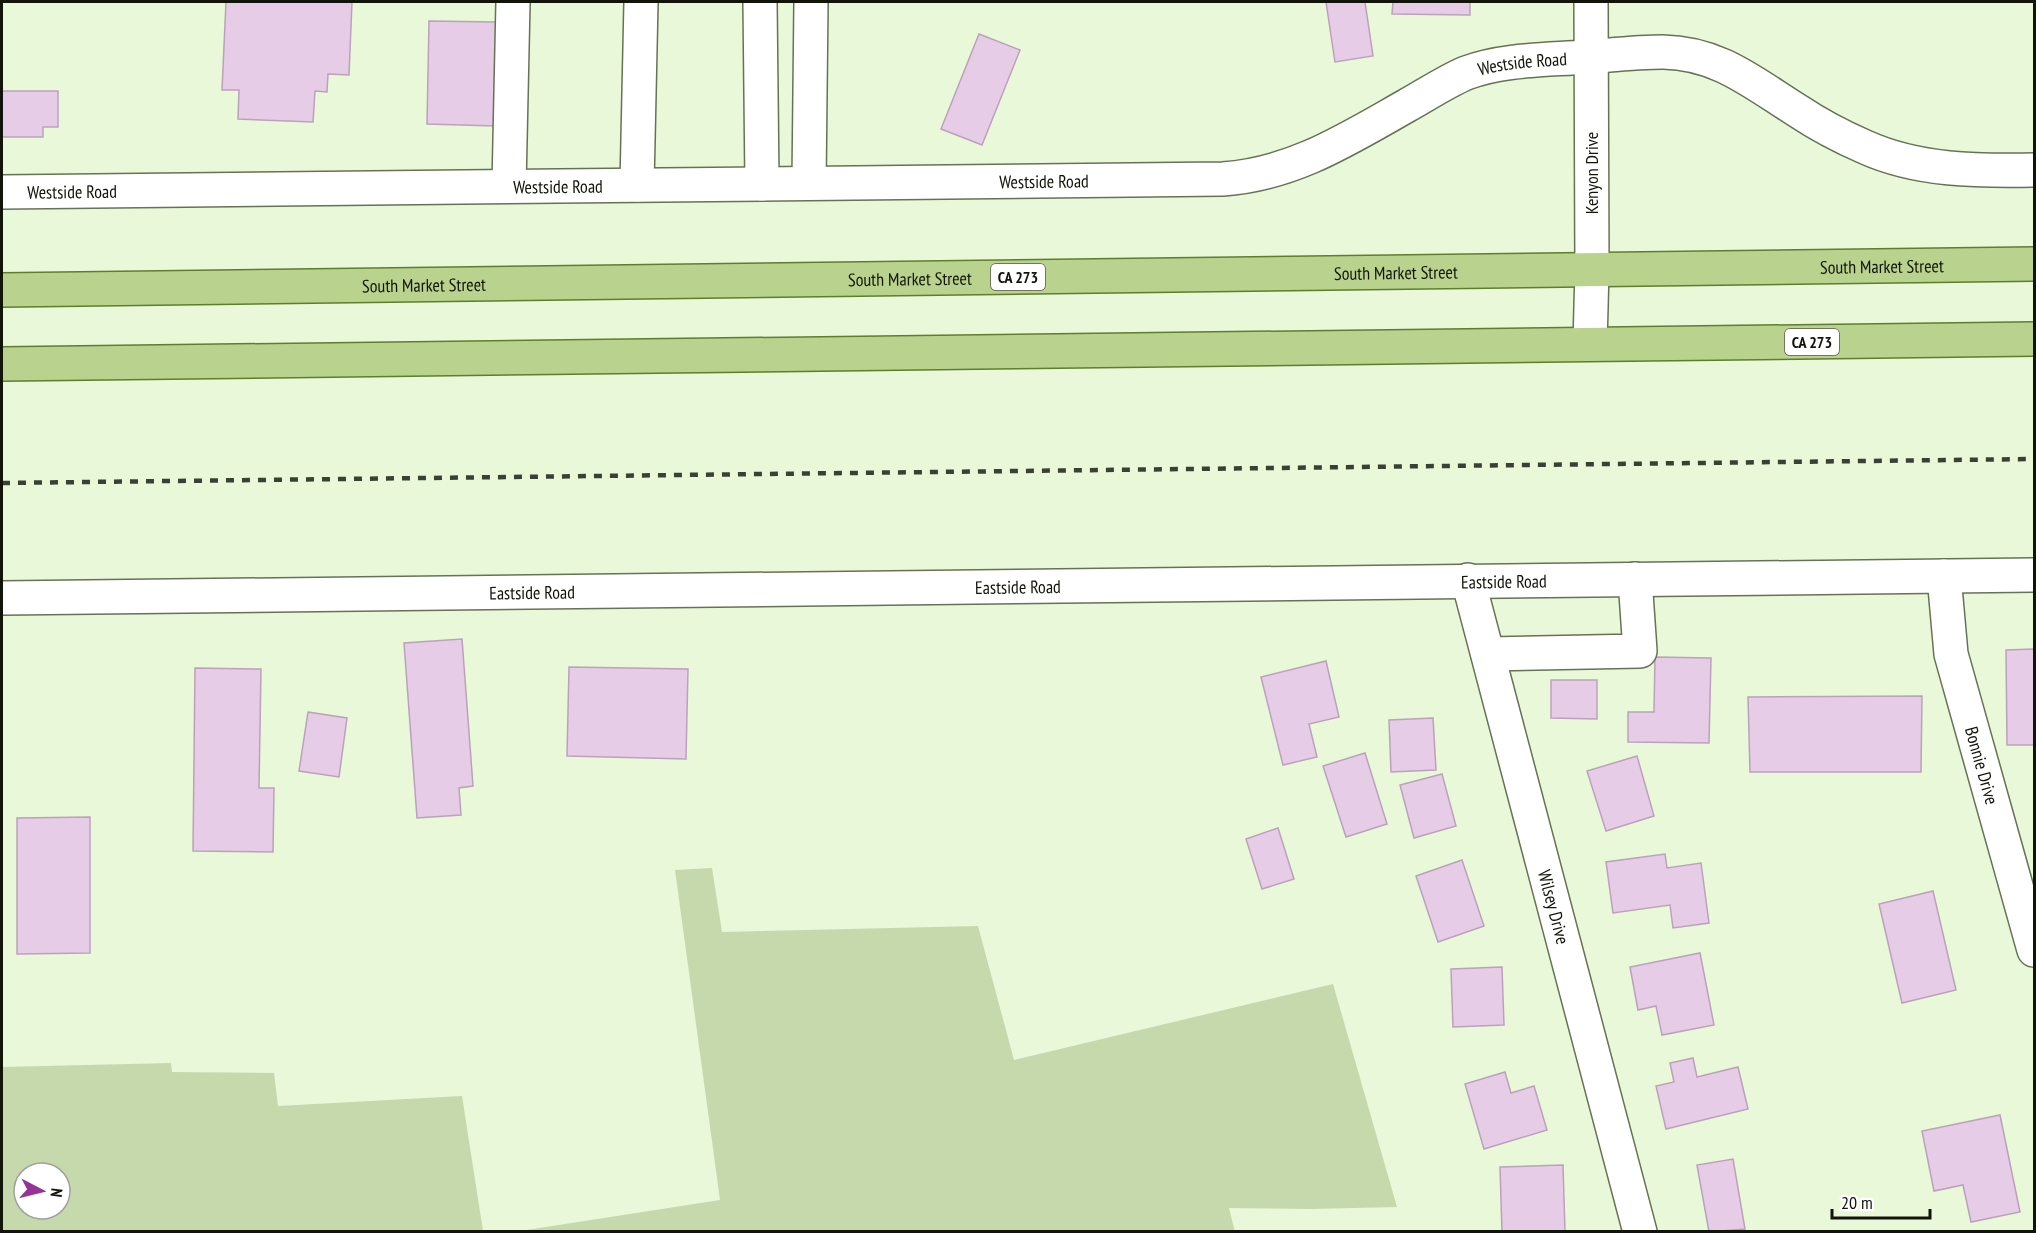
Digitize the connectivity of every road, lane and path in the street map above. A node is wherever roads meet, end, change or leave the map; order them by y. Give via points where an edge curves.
1 (513, 2) edge
2 (641, 2) edge
3 (760, 2) edge
4 (811, 2) edge
5 (1591, 2) edge
6 (1590, 57) junction
7 (2034, 170) edge
8 (809, 183) junction
9 (762, 184) junction
10 (637, 185) junction
11 (509, 186) junction
12 (2, 192) edge
13 (2034, 264) edge
14 (1592, 269) junction
15 (2, 290) edge
16 (2034, 339) edge
17 (1590, 344) junction
18 (2, 364) edge
19 (2034, 575) edge
20 (1944, 576) junction
21 (1635, 579) junction
22 (1468, 580) junction
23 (2, 598) edge
24 (1488, 654) junction
25 (2034, 950) edge
26 (1640, 1232) edge

1 - 11 street
2 - 10 street
3 - 9 street
4 - 8 street
5 - 6 street, Kenyon Drive
6 - 7 street, Westside Road via 1662,52 1702,57 1748,77 1834,133 1868,149 1936,167
6 - 8 street, Westside Road via 1478,69 1308,159 1258,175 1204,180
6 - 14 street, Kenyon Drive
8 - 9 street, Westside Road
9 - 10 street, Westside Road
10 - 11 street, Westside Road
11 - 12 street, Westside Road
13 - 14 main road, South Market Street / CA 273
14 - 15 main road, South Market Street / CA 273
14 - 17 street, Kenyon Drive
16 - 17 main road, CA 273
17 - 18 main road, CA 273
19 - 20 street, Eastside Road
20 - 21 street, Eastside Road
20 - 25 street, Bonnie Drive via 1951,654
21 - 22 street, Eastside Road
21 - 24 street via 1640,651
22 - 23 street, Eastside Road
22 - 24 street, Wilsey Drive
24 - 26 street, Wilsey Drive

